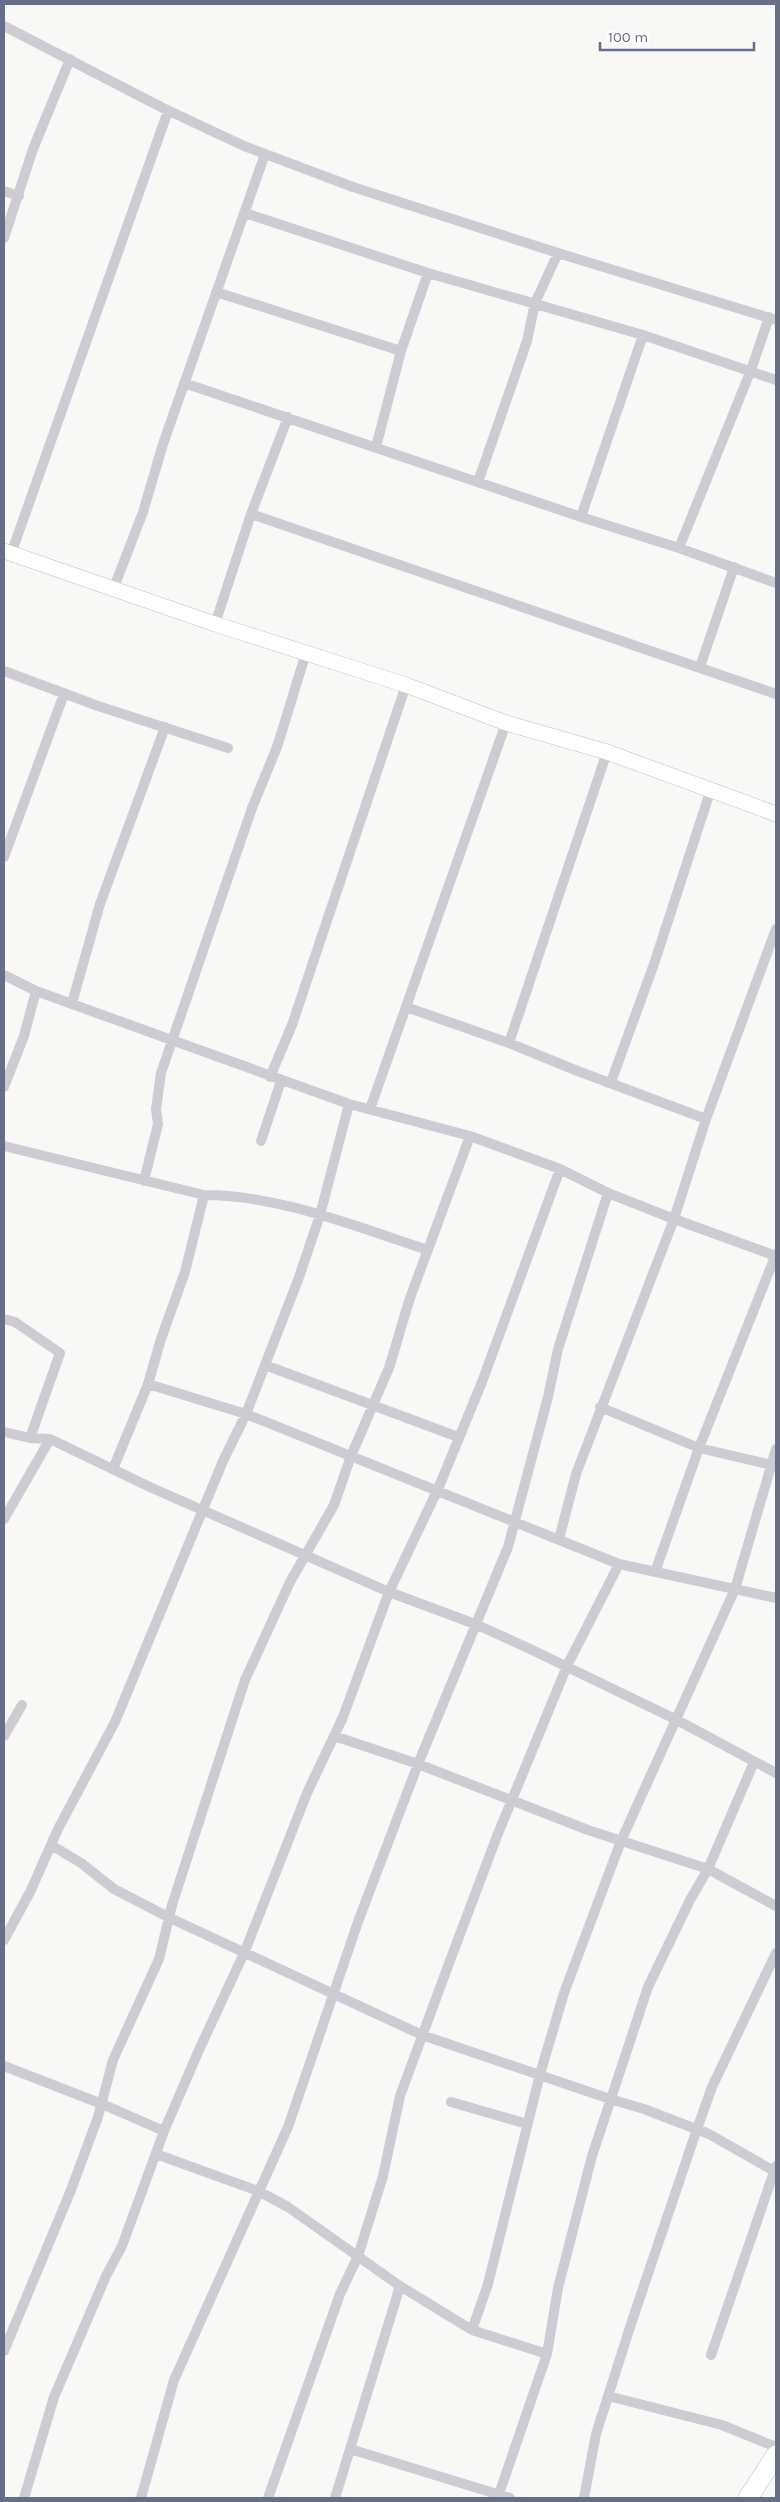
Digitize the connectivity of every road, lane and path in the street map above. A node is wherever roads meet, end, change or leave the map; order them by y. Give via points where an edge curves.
1 (4, 26) edge
2 (70, 59) junction
3 (168, 111) junction
4 (265, 154) junction
5 (4, 191) edge
6 (19, 196) junction
7 (245, 213) junction
8 (4, 238) edge
9 (558, 253) junction
10 (428, 273) junction
11 (216, 292) junction
12 (535, 303) junction
13 (773, 318) edge
14 (643, 335) junction
15 (401, 351) junction
16 (751, 370) junction
17 (776, 380) edge
18 (184, 383) junction
19 (288, 417) junction
20 (376, 447) junction
21 (478, 482) junction
22 (251, 514) junction
23 (581, 517) junction
24 (680, 548) junction
25 (7, 552) edge
26 (734, 568) junction
27 (776, 583) edge
28 (113, 590) junction
29 (215, 624) junction
30 (306, 653) junction
31 (700, 667) junction
32 (4, 671) edge
33 (406, 685) junction
34 (64, 694) junction
35 (776, 694) edge
36 (506, 723) junction
37 (165, 728) junction
38 (228, 748) dead end
39 (607, 752) junction
40 (711, 789) junction
41 (776, 814) edge
42 (4, 857) edge
43 (776, 929) edge
44 (4, 975) edge
45 (36, 991) junction
46 (72, 1003) junction
47 (406, 1007) junction
48 (172, 1040) junction
49 (509, 1043) junction
50 (270, 1077) junction
51 (281, 1081) junction
52 (611, 1082) junction
53 (4, 1086) edge
54 (349, 1104) junction
55 (370, 1109) junction
56 (706, 1119) junction
57 (470, 1136) junction
58 (262, 1141) dead end
59 (4, 1146) edge
60 (560, 1169) junction
61 (144, 1181) junction
62 (608, 1193) junction
63 (204, 1195) junction
64 (320, 1215) junction
65 (674, 1219) junction
66 (428, 1250) junction
67 (776, 1255) edge
68 (4, 1319) edge
69 (265, 1365) junction
70 (148, 1384) junction
71 (374, 1404) junction
72 (600, 1407) junction
73 (246, 1414) junction
74 (4, 1432) edge
75 (458, 1437) junction
76 (30, 1438) junction
77 (50, 1440) junction
78 (699, 1448) junction
79 (776, 1449) edge
80 (351, 1456) junction
81 (774, 1465) edge
82 (113, 1470) junction
83 (438, 1489) junction
84 (203, 1509) junction
85 (4, 1519) edge
86 (515, 1523) junction
87 (559, 1539) junction
88 (307, 1555) junction
89 (619, 1564) junction
90 (655, 1572) junction
91 (735, 1589) junction
92 (390, 1592) junction
93 (776, 1598) edge
94 (475, 1624) junction
95 (567, 1666) junction
96 (22, 1706) dead end
97 (675, 1719) junction
98 (4, 1736) edge
99 (334, 1736) junction
100 (754, 1762) junction
101 (418, 1764) junction
102 (776, 1772) edge
103 (511, 1802) junction
104 (621, 1841) junction
105 (51, 1846) junction
106 (708, 1869) junction
107 (776, 1906) edge
108 (170, 1918) junction
109 (8, 1924) edge
110 (4, 1940) edge
111 (245, 1951) junction
112 (776, 1953) edge
113 (333, 1992) junction
114 (422, 2035) junction
115 (5, 2070) edge
116 (540, 2074) junction
117 (610, 2099) junction
118 (451, 2102) dead end
119 (102, 2104) junction
120 (528, 2124) junction
121 (697, 2129) junction
122 (164, 2131) junction
123 (156, 2154) junction
124 (775, 2168) edge
125 (258, 2191) junction
126 (358, 2256) junction
127 (400, 2286) junction
128 (472, 2330) junction
129 (4, 2351) edge
130 (547, 2354) junction
131 (711, 2355) dead end
132 (608, 2396) junction
133 (776, 2447) edge
134 (350, 2449) junction
135 (776, 2455) edge
136 (499, 2494) junction
137 (24, 2498) edge
138 (141, 2498) edge
139 (268, 2498) edge
140 (335, 2498) edge
141 (510, 2498) edge
142 (584, 2498) edge
143 (748, 2498) edge

1 - 2 street
2 - 3 street
2 - 6 street via 33,149
3 - 4 street
3 - 25 street
4 - 7 street
4 - 9 street via 353,187
5 - 6 street
6 - 8 street
7 - 10 street
7 - 11 street
9 - 12 street
9 - 13 street
10 - 12 street
10 - 15 street
11 - 15 street
11 - 18 street
12 - 14 street
12 - 21 street via 526,341
13 - 16 street
14 - 16 street
14 - 23 street
15 - 20 street
16 - 17 street
16 - 24 street
18 - 19 street
18 - 28 street via 143,512
19 - 20 street
19 - 22 street
20 - 21 street
21 - 23 street
22 - 29 street
22 - 31 street
23 - 24 street
24 - 26 street
25 - 28 street
26 - 27 street
26 - 31 street
28 - 29 street
29 - 30 street
30 - 33 street
30 - 48 street via 277,747 252,808
31 - 35 street
32 - 34 street
33 - 36 street
33 - 50 street via 292,1025
34 - 37 street
34 - 42 street
36 - 39 street
36 - 47 street
37 - 38 street
37 - 46 street via 100,904
39 - 40 street
39 - 49 street
40 - 41 street
40 - 52 street via 654,964
43 - 56 street
44 - 45 street
45 - 46 street
45 - 53 street via 24,1036
46 - 48 street
47 - 49 street
47 - 55 street
48 - 50 street
48 - 61 street via 161,1073 156,1109 158,1124
49 - 52 street
50 - 51 street
51 - 54 street
51 - 58 street
52 - 56 street
54 - 55 street
54 - 64 street
55 - 57 street
56 - 65 street
57 - 60 street
57 - 66 street
59 - 61 street
60 - 62 street
60 - 75 street via 482,1382
61 - 63 street
62 - 65 street
62 - 86 street via 558,1349
63 - 64 street via 235,1195
63 - 70 street via 186,1272
64 - 66 street
64 - 69 street
65 - 67 street
65 - 72 street
66 - 71 street
67 - 78 street
68 - 76 street via 15,1322 60,1353
69 - 71 street
69 - 73 street
70 - 73 street
70 - 82 street
71 - 75 street
71 - 80 street
72 - 78 street
72 - 87 street via 576,1474
73 - 80 street
73 - 84 street
74 - 76 street
75 - 83 street
76 - 77 street
77 - 82 street
77 - 85 street
78 - 81 street
78 - 90 street
79 - 81 street
80 - 83 street
80 - 88 street via 334,1505
81 - 91 street
82 - 84 street
83 - 86 street
83 - 92 street
84 - 88 street
84 - 105 street via 115,1722
86 - 87 street
86 - 94 street
87 - 89 street
88 - 92 street
88 - 108 street via 290,1582 245,1680
89 - 90 street
89 - 95 street
90 - 91 street
91 - 93 street
91 - 97 street
92 - 94 street
92 - 99 street
94 - 95 street
94 - 101 street
95 - 97 street
95 - 103 street
96 - 98 street
97 - 100 street
97 - 104 street
99 - 101 street
99 - 111 street via 307,1793
100 - 102 street
100 - 106 street
101 - 103 street
101 - 113 street
103 - 104 street
103 - 114 street
104 - 106 street
104 - 116 street via 564,1993
105 - 108 street via 81,1863 114,1889
105 - 109 street
106 - 107 street
106 - 117 street via 648,1987
108 - 111 street
108 - 119 street via 159,1959 113,2060
109 - 110 street
111 - 113 street
111 - 122 street
112 - 121 street via 712,2087
113 - 114 street
113 - 125 street via 288,2128
114 - 116 street
114 - 126 street via 400,2096 384,2176
115 - 119 street
116 - 117 street
116 - 120 street
117 - 121 street
117 - 130 street via 558,2288
118 - 120 street
119 - 122 street
119 - 129 street via 71,2190
120 - 128 street via 503,2230
121 - 124 street
121 - 132 street
122 - 123 street
123 - 125 street
123 - 137 street via 122,2246 54,2397
124 - 131 street
125 - 126 street via 288,2207
125 - 138 street via 174,2380
126 - 127 street
126 - 139 street via 340,2294
127 - 128 street
127 - 134 street
128 - 130 street
130 - 136 street
132 - 133 street via 722,2425
132 - 142 street via 596,2434
134 - 136 street
134 - 140 street
135 - 143 highway
136 - 141 street

